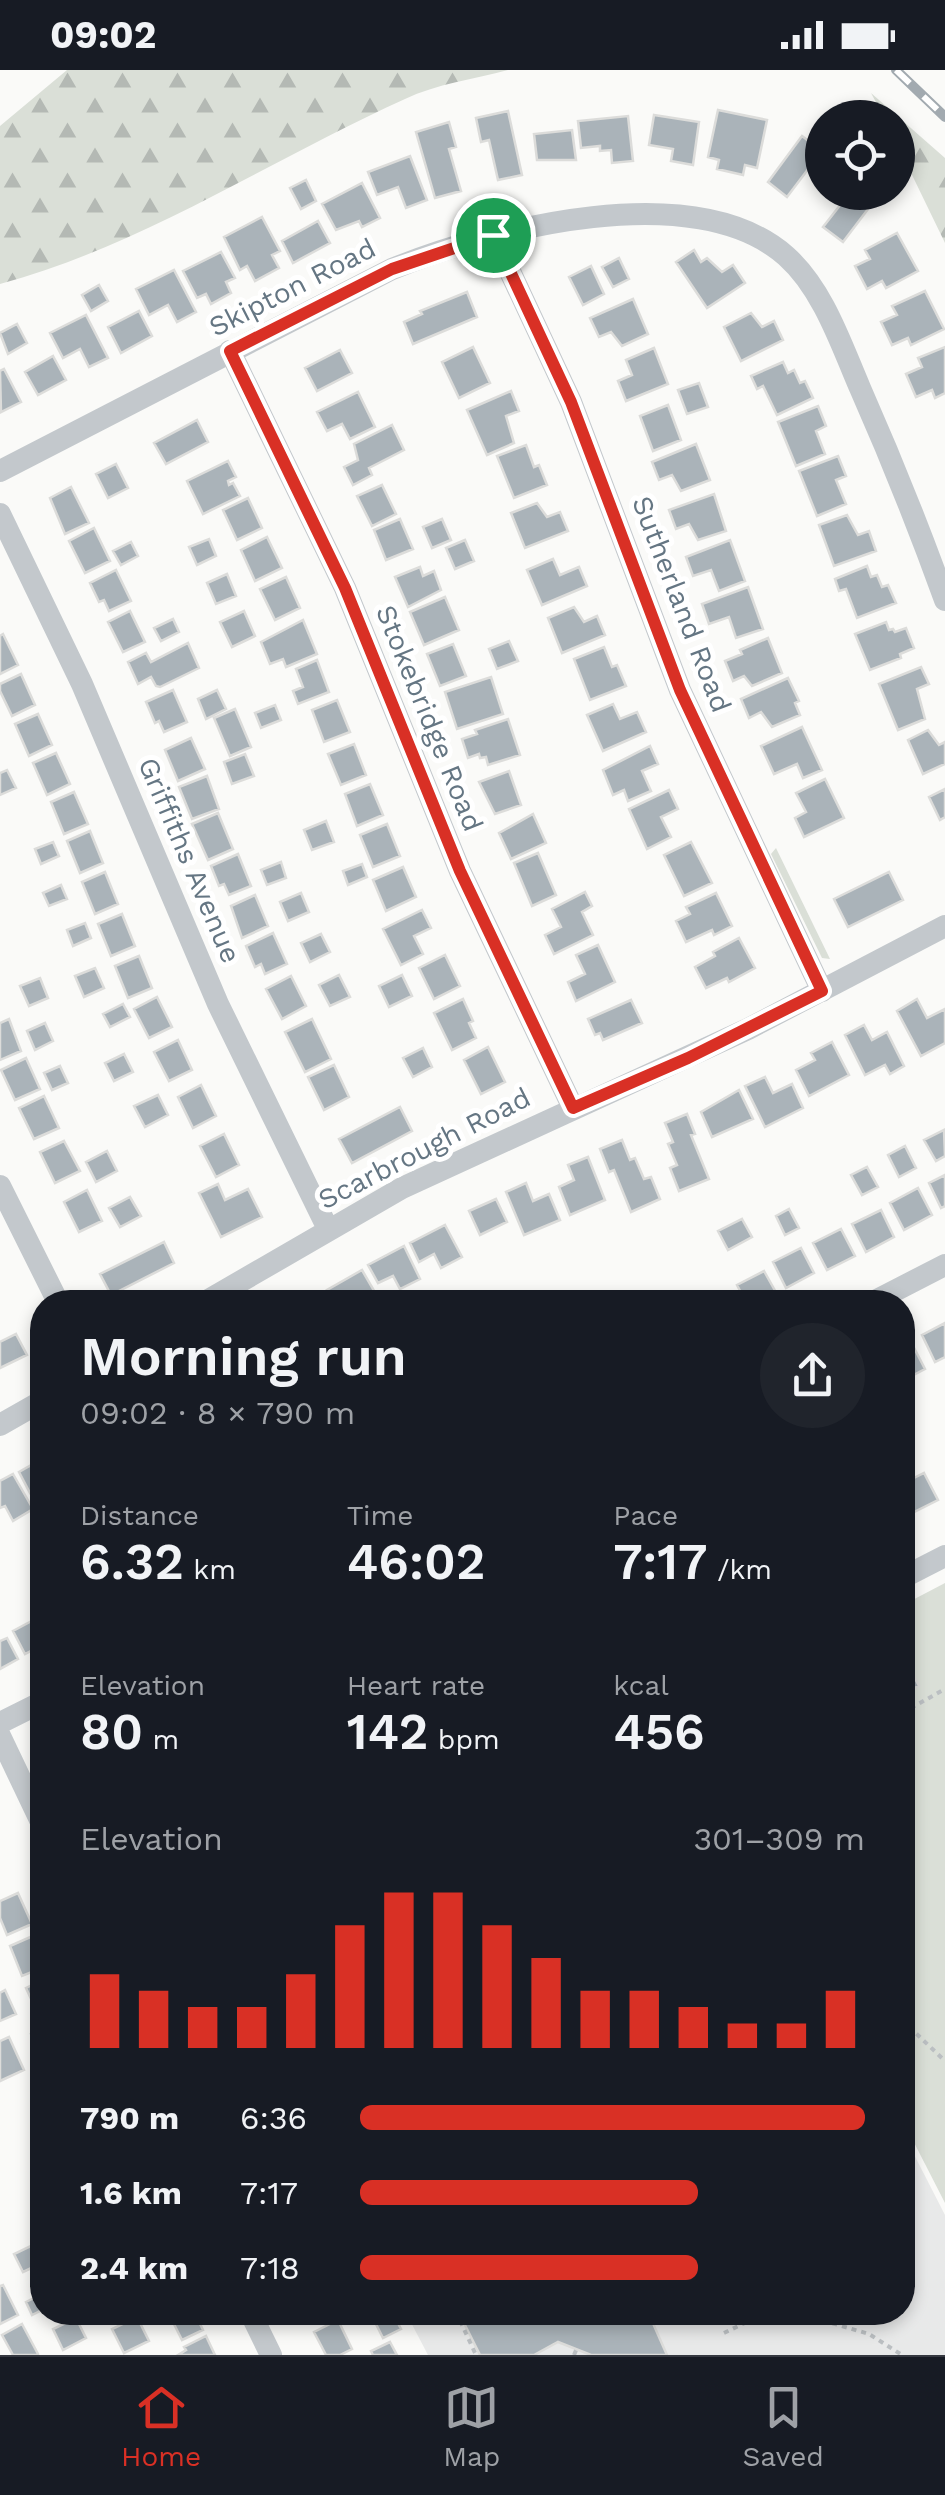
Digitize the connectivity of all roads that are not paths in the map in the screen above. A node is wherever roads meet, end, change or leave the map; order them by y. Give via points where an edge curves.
1 (493, 235) junction
2 (230, 351) junction
3 (0, 471) edge
4 (0, 514) edge
5 (945, 600) edge
6 (945, 926) edge
7 (822, 991) junction
8 (573, 1108) junction
9 (0, 1186) edge
10 (328, 1229) junction
11 (945, 1264) edge
12 (52, 1290) edge
13 (225, 1290) edge
14 (896, 1290) edge
15 (30, 1408) edge
16 (0, 1425) edge
17 (945, 1556) edge
18 (915, 1571) edge
19 (30, 1708) edge
20 (0, 1723) edge
21 (0, 1736) edge
22 (30, 1799) edge
23 (256, 2325) edge
24 (270, 2355) edge

1 - 2 street, Skipton Road via 392,269
1 - 5 street, Skipton Road via 598,217 692,218 722,223 788,258 814,290 870,409
1 - 7 street, Sutherland Road via 571,402 680,690
2 - 3 street, Skipton Road
2 - 8 street, Stokebridge Road via 345,588 460,871
4 - 10 street, Griffiths Avenue via 82,684 218,1004
6 - 7 street, Scarbrough Road
7 - 8 street, Scarbrough Road
8 - 10 street, Scarbrough Road
9 - 12 street
10 - 13 street, Scarbrough Road
11 - 14 street
15 - 16 street
17 - 18 street
19 - 20 street
21 - 22 street
23 - 24 street

